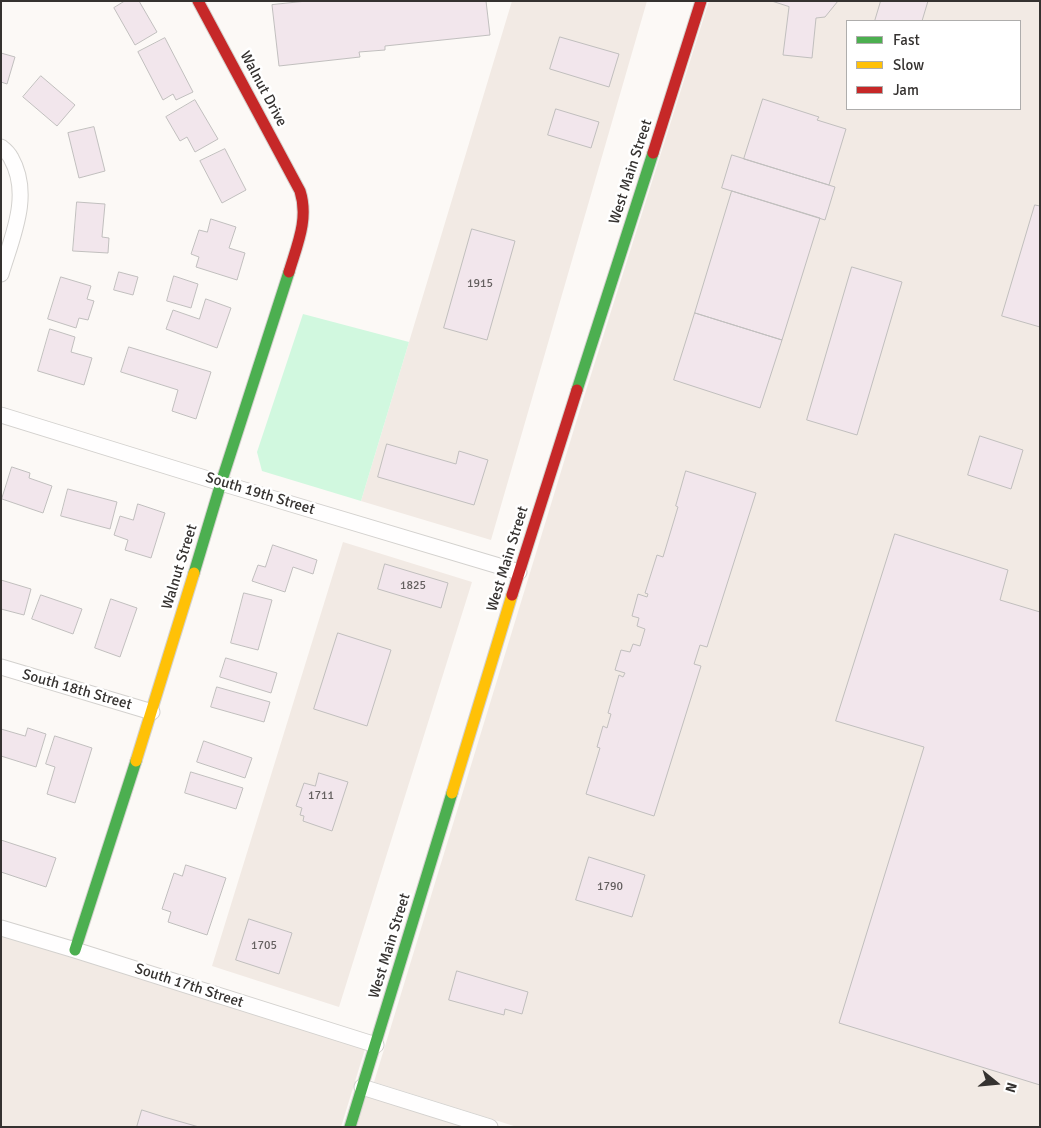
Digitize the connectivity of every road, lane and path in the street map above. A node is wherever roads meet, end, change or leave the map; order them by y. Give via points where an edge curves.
1 (198, 1) edge
2 (701, 1) edge
3 (1, 147) edge
4 (300, 191) joint
5 (1, 274) edge
6 (1, 415) edge
7 (220, 483) junction
8 (519, 572) junction
9 (1, 667) edge
10 (152, 712) junction
11 (1, 928) edge
12 (75, 950) junction
13 (376, 1045) junction
14 (362, 1087) junction
15 (350, 1127) edge
16 (490, 1127) edge

1 - 4 main road, Walnut Drive
2 - 8 main road, West Main Street
3 - 5 street via 18,174 21,195 19,214
4 - 7 main road, Walnut Street via 304,218 300,236
6 - 7 street, South 19th Street
7 - 8 street, South 19th Street
7 - 10 main road, Walnut Street
8 - 13 main road, West Main Street
9 - 10 street, South 18th Street
10 - 12 main road, Walnut Street
11 - 12 street, South 17th Street
12 - 13 street, South 17th Street
13 - 14 main road, West Main Street
14 - 15 main road, West Main Street
14 - 16 street

